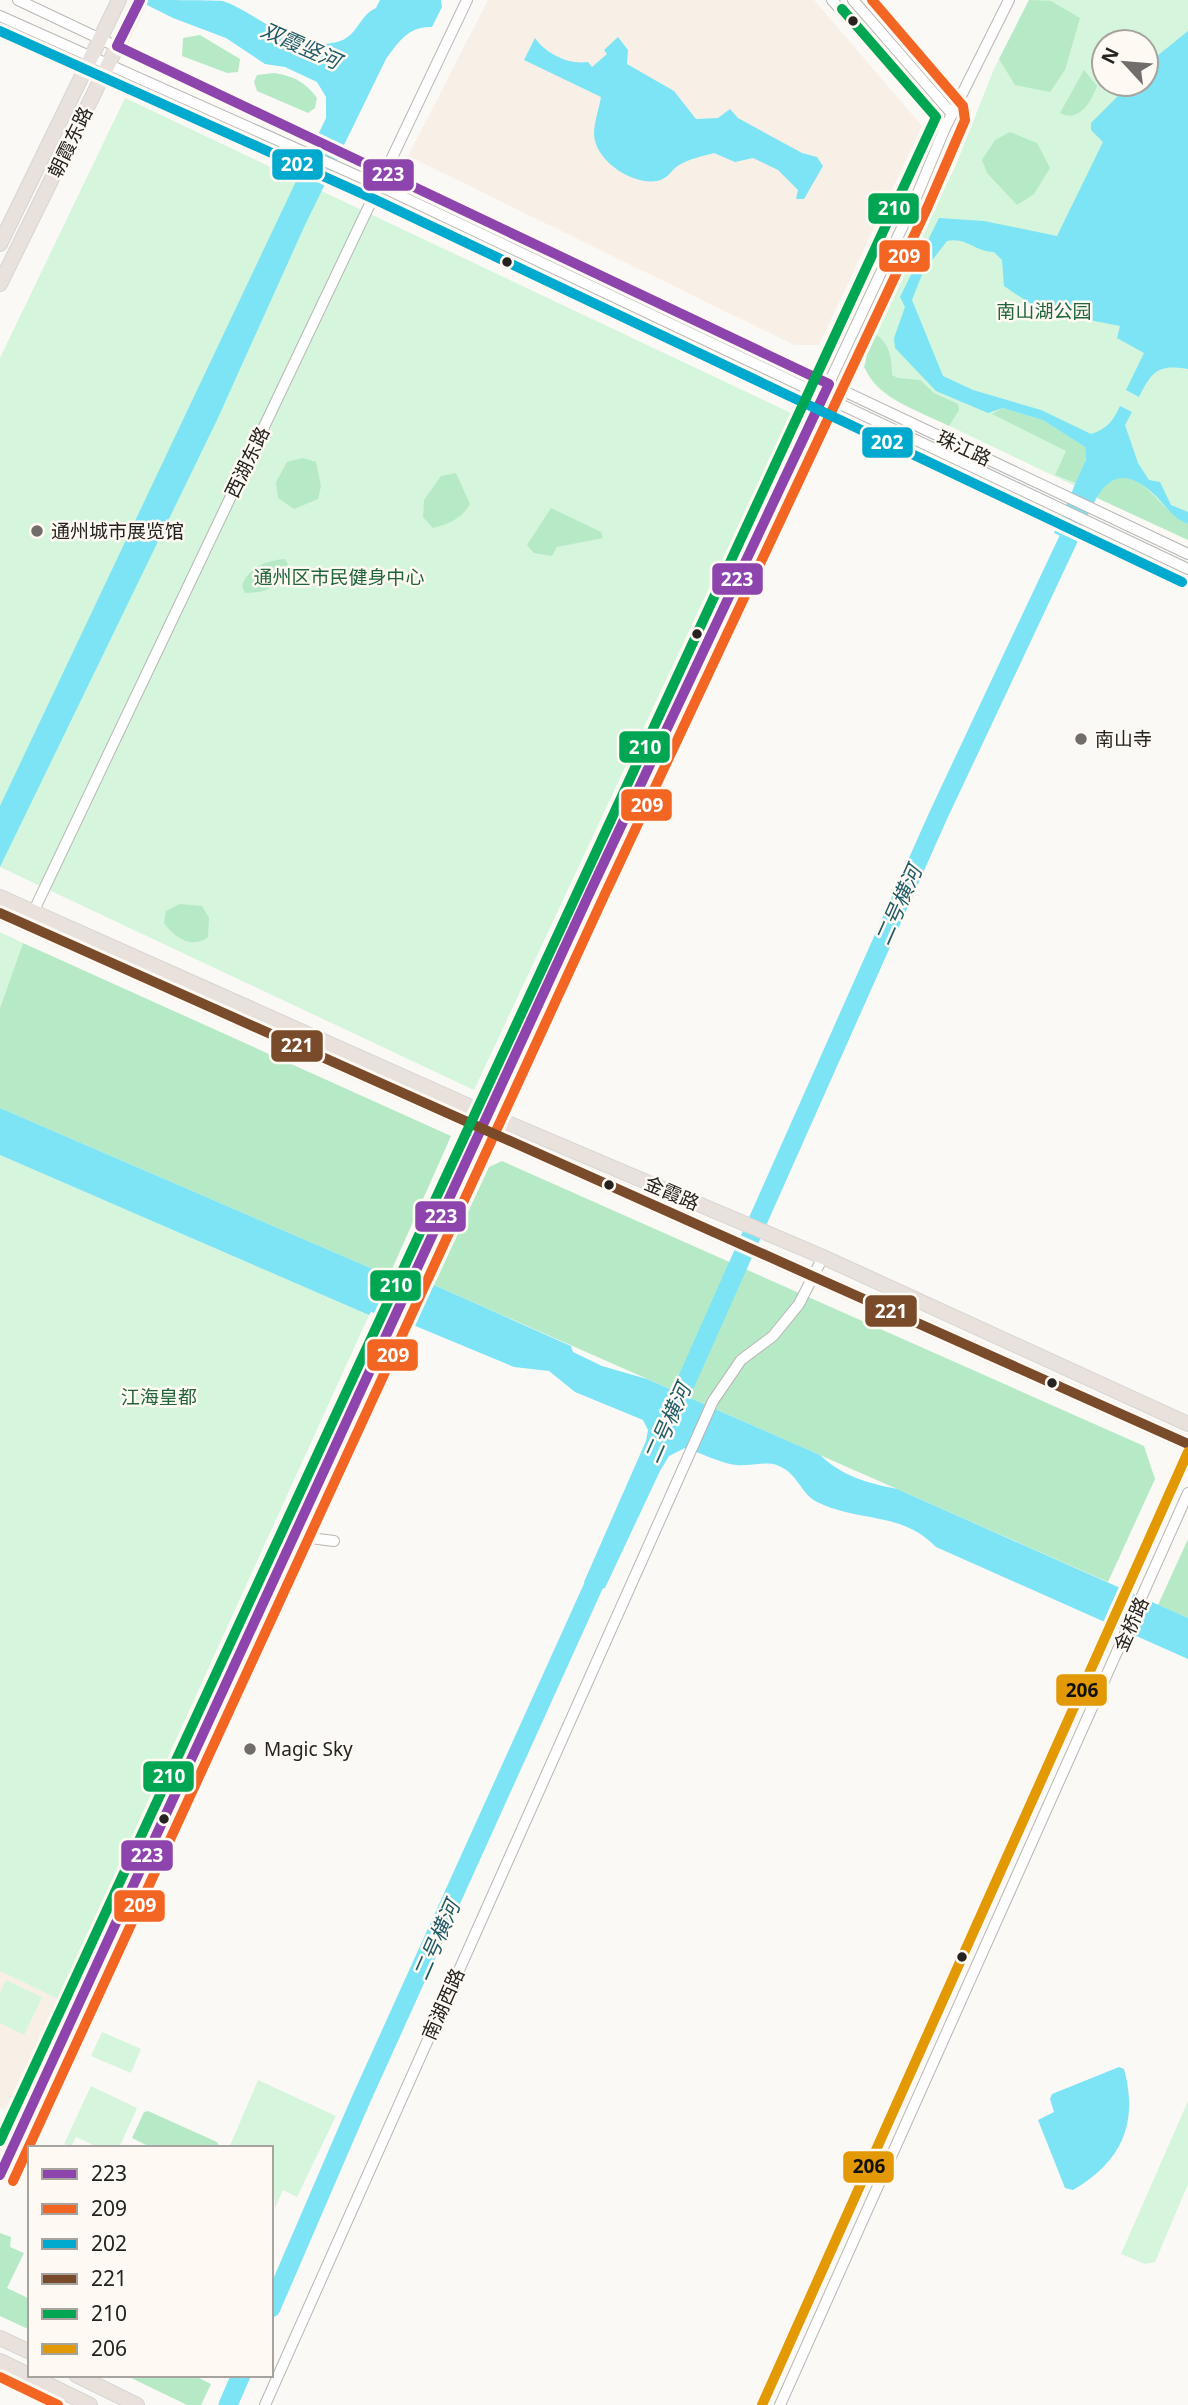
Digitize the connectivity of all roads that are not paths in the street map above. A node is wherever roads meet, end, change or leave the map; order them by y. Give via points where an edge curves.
1 (18, 0) edge
2 (140, 0) edge
3 (467, 0) edge
4 (832, 0) edge
5 (853, 0) edge
6 (1009, 0) edge
7 (116, 6) edge
8 (0, 16) edge
9 (100, 38) junction
10 (117, 46) junction
11 (92, 59) junction
12 (108, 66) junction
13 (952, 114) junction
14 (945, 128) junction
15 (386, 175) junction
16 (380, 186) junction
17 (0, 244) edge
18 (0, 284) edge
19 (829, 384) junction
20 (823, 397) junction
21 (1188, 554) edge
22 (1188, 569) edge
23 (1, 903) edge
24 (30, 918) junction
25 (489, 1115) junction
26 (481, 1129) junction
27 (823, 1257) junction
28 (814, 1276) junction
29 (1188, 1424) edge
30 (1188, 1444) edge
31 (1188, 1452) edge
32 (1188, 1493) edge
33 (310, 1538) dead end
34 (334, 1541) dead end
35 (0, 2175) edge
36 (0, 2338) edge
37 (28, 2351) edge
38 (0, 2361) edge
39 (28, 2375) edge
40 (33, 2377) edge
41 (80, 2377) edge
42 (90, 2405) edge
43 (137, 2405) edge
44 (265, 2405) edge
45 (762, 2405) edge
46 (780, 2405) edge

1 - 9 street, 珠江路
2 - 10 main road, 朝霞东路
3 - 15 street, 西湖东路
4 - 14 street
5 - 13 street
6 - 13 street
7 - 9 main road, 朝霞东路
8 - 11 street, 珠江路
9 - 10 street, 珠江路
9 - 11 main road, 朝霞东路
10 - 12 main road, 朝霞东路
10 - 15 street, 珠江路
11 - 12 street, 珠江路
11 - 17 main road, 朝霞东路
12 - 16 street, 珠江路
12 - 18 main road, 朝霞东路
13 - 14 street
14 - 19 street
15 - 16 street, 西湖东路
15 - 19 street, 珠江路
16 - 20 street, 珠江路
16 - 24 street, 西湖东路
19 - 20 street
19 - 21 street, 珠江路
20 - 22 street, 珠江路
20 - 25 street
23 - 24 main road, 金霞路
24 - 25 main road, 金霞路
24 - 26 main road, 金霞路
25 - 26 street
25 - 27 main road, 金霞路
26 - 28 main road, 金霞路
26 - 35 street
27 - 28 street, 南湖西路
27 - 29 main road, 金霞路
28 - 30 main road, 金霞路
28 - 44 street, 南湖西路 via 799,1304 773,1336 741,1360 713,1401
31 - 45 street, 金桥路
32 - 46 street, 金桥路
33 - 34 street
36 - 37 main road
38 - 39 main road
40 - 42 main road
41 - 43 main road

